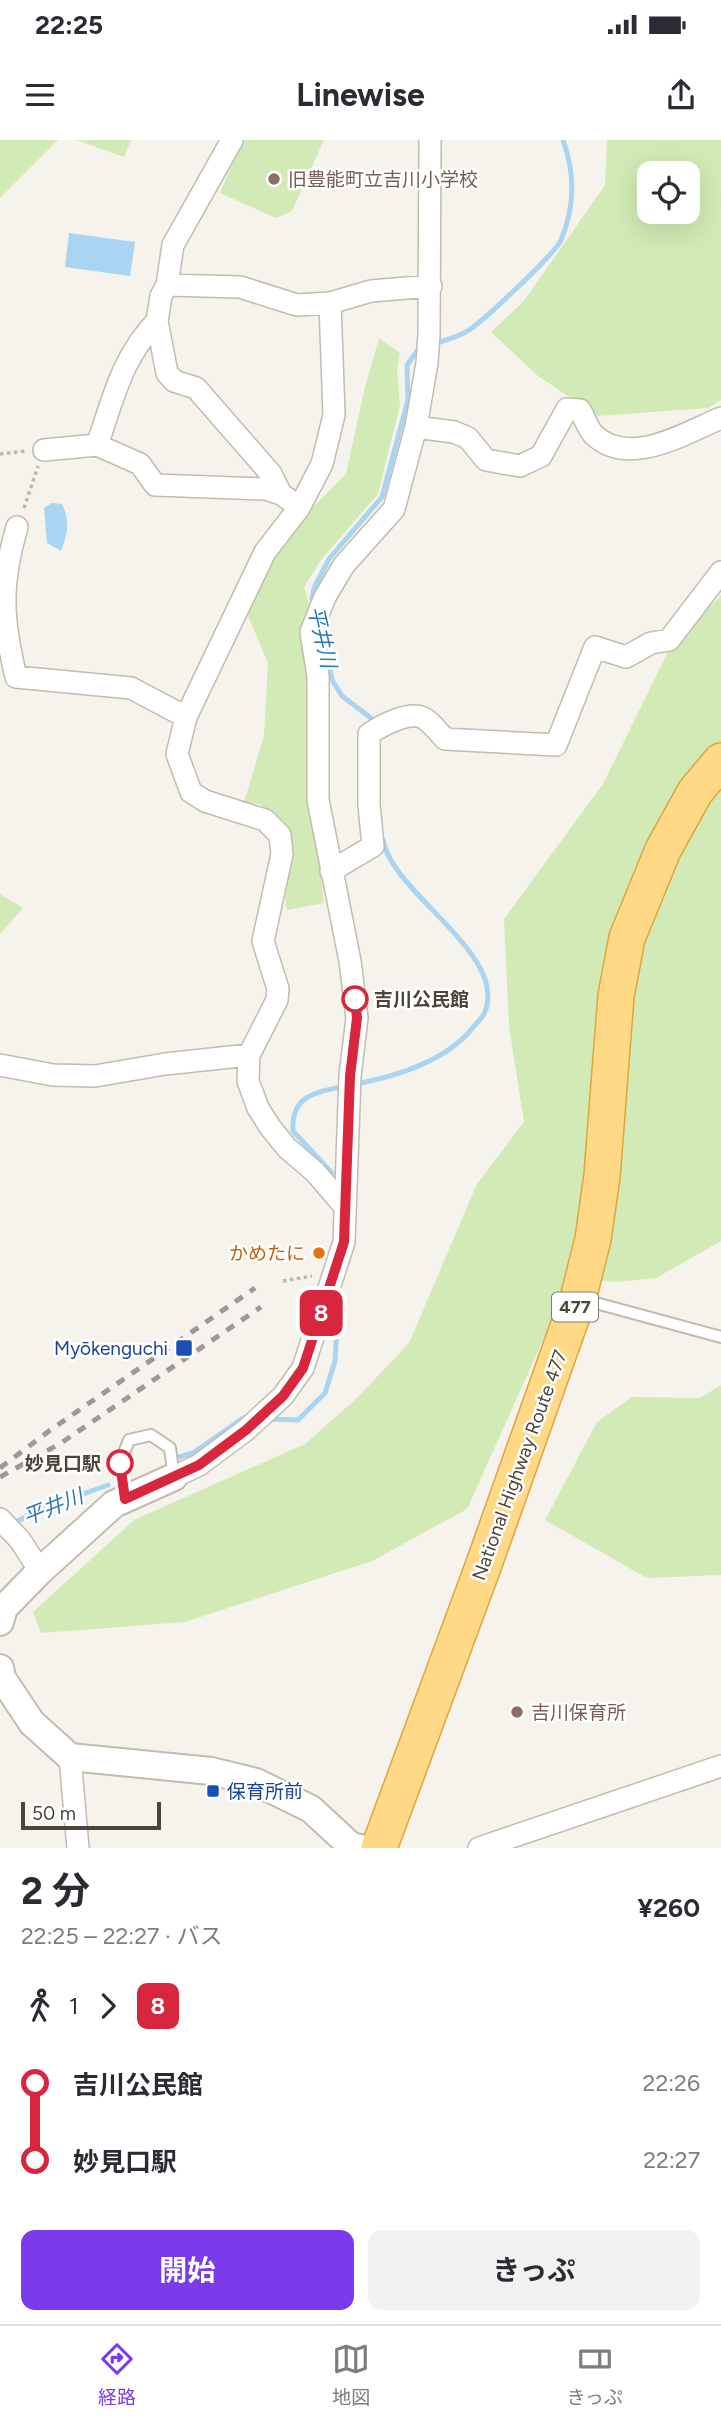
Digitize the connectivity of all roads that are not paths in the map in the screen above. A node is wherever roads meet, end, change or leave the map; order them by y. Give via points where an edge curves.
1 (232, 140) edge
2 (430, 140) edge
3 (167, 285) junction
4 (431, 286) junction
5 (330, 303) junction
6 (157, 321) junction
7 (721, 418) edge
8 (416, 427) junction
9 (97, 445) junction
10 (44, 450) road end
11 (281, 494) junction
12 (299, 508) junction
13 (17, 527) road end
14 (721, 572) edge
15 (186, 717) junction
16 (721, 761) edge
17 (331, 871) junction
18 (249, 1055) junction
19 (0, 1065) edge
20 (345, 1207) junction
21 (578, 1299) junction
22 (721, 1337) edge
23 (174, 1477) junction
24 (125, 1499) junction
25 (0, 1519) edge
26 (40, 1571) junction
27 (0, 1622) edge
28 (0, 1668) edge
29 (71, 1757) junction
30 (721, 1766) edge
31 (78, 1848) edge
32 (360, 1848) edge
33 (379, 1848) edge
34 (479, 1848) edge

1 - 3 street via 173,245
2 - 4 street
3 - 5 street via 240,287 297,305
3 - 6 street
4 - 5 street via 371,291
4 - 8 street via 427,363
5 - 12 street via 334,415 322,464
6 - 9 street via 124,364
6 - 11 street via 167,373 174,381 196,388 265,466
7 - 8 street via 651,448 611,447 592,433 580,410 567,409 541,456 520,466 486,460 468,438 454,432
8 - 17 street via 394,509 344,565 311,632 318,676 318,800
9 - 10 street
9 - 11 street via 140,464 155,485 266,489
11 - 12 street
12 - 15 street via 265,552
13 - 15 street via 2,597 16,677 131,688
14 - 17 street via 669,640 626,657 595,647 556,745 445,739 424,717 414,716 377,728 369,805 373,846
15 - 18 street via 177,754 191,792 265,820 280,835 282,854 263,941 278,989 277,1000
16 - 21 highway, National Highway Route 477 / 477 via 695,792 663,850 627,938 617,996 602,1176
17 - 20 street via 357,1018
18 - 19 street via 95,1076 53,1075
18 - 20 street via 248,1081 258,1108 287,1148 316,1172
20 - 23 street via 344,1242 303,1368 283,1396 246,1430 199,1465
21 - 22 lane
21 - 33 highway, National Highway Route 477 / 477
23 - 24 street
23 - 24 lane via 170,1448 151,1435 129,1440 120,1463
24 - 26 street
25 - 26 street
26 - 27 street via 4,1608
28 - 29 street via 32,1723
29 - 31 street
29 - 32 street via 211,1771 256,1782 311,1809 351,1846
30 - 34 street

